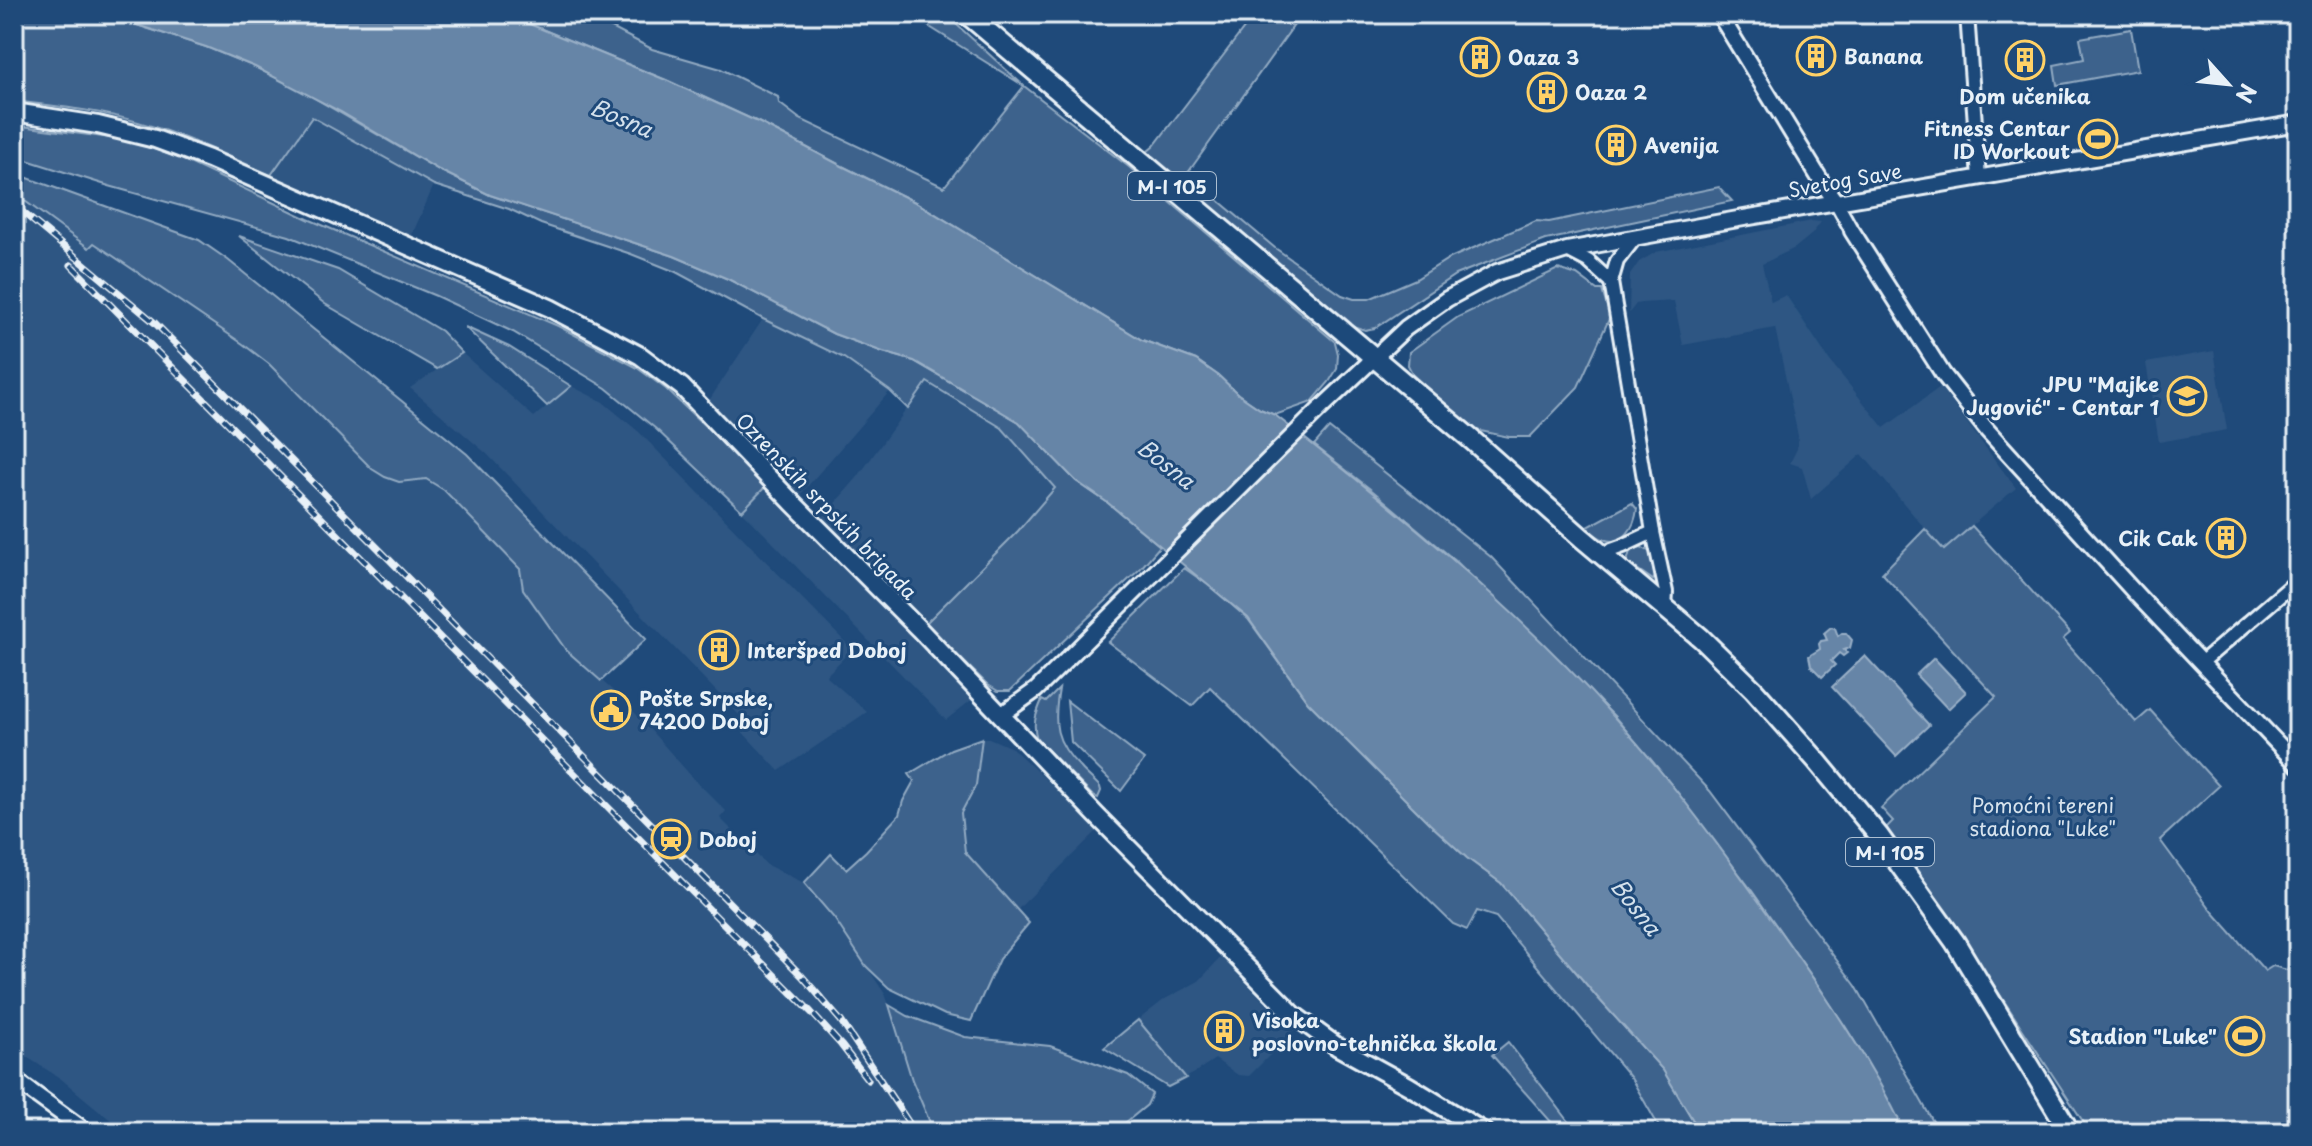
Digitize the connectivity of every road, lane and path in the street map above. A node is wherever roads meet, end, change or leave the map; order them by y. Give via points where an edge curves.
1 (967, 14) edge
2 (1967, 14) edge
3 (1719, 15) edge
4 (14, 112) edge
5 (2298, 123) edge
6 (1979, 178) junction
7 (1836, 202) junction
8 (1852, 231) joint
9 (1635, 238) junction
10 (1567, 250) junction
11 (1611, 282) junction
12 (1375, 359) junction
13 (1653, 532) junction
14 (1601, 554) junction
15 (2298, 580) edge
16 (1665, 608) junction
17 (2202, 662) junction
18 (1001, 715) junction
19 (2298, 765) edge
20 (14, 1079) edge
21 (87, 1132) edge
22 (1484, 1132) edge
23 (2070, 1132) edge

1 - 12 main road, M-I 105
2 - 6 street
3 - 7 street
4 - 18 main road, Ozrenskih srpskih brigada via 155,139 209,159 550,308 641,356 682,387
5 - 6 street, Svetog Save
6 - 7 street, Svetog Save
7 - 8 street
7 - 9 street, Svetog Save
8 - 17 street via 1943,374 1987,430
9 - 10 street, Svetog Save
9 - 11 street via 1617,261
10 - 11 street
10 - 12 street, Svetog Save via 1497,272 1447,299
11 - 13 street
12 - 14 main road, M-I 105
12 - 18 street, Svetog Save via 1036,690
13 - 14 street
13 - 16 street
14 - 16 main road, M-I 105
15 - 17 street
16 - 23 main road, M-I 105 via 1754,690 1879,836 1955,942
17 - 19 street
18 - 22 main road, Ozrenskih srpskih brigada via 1304,1024
20 - 21 street

